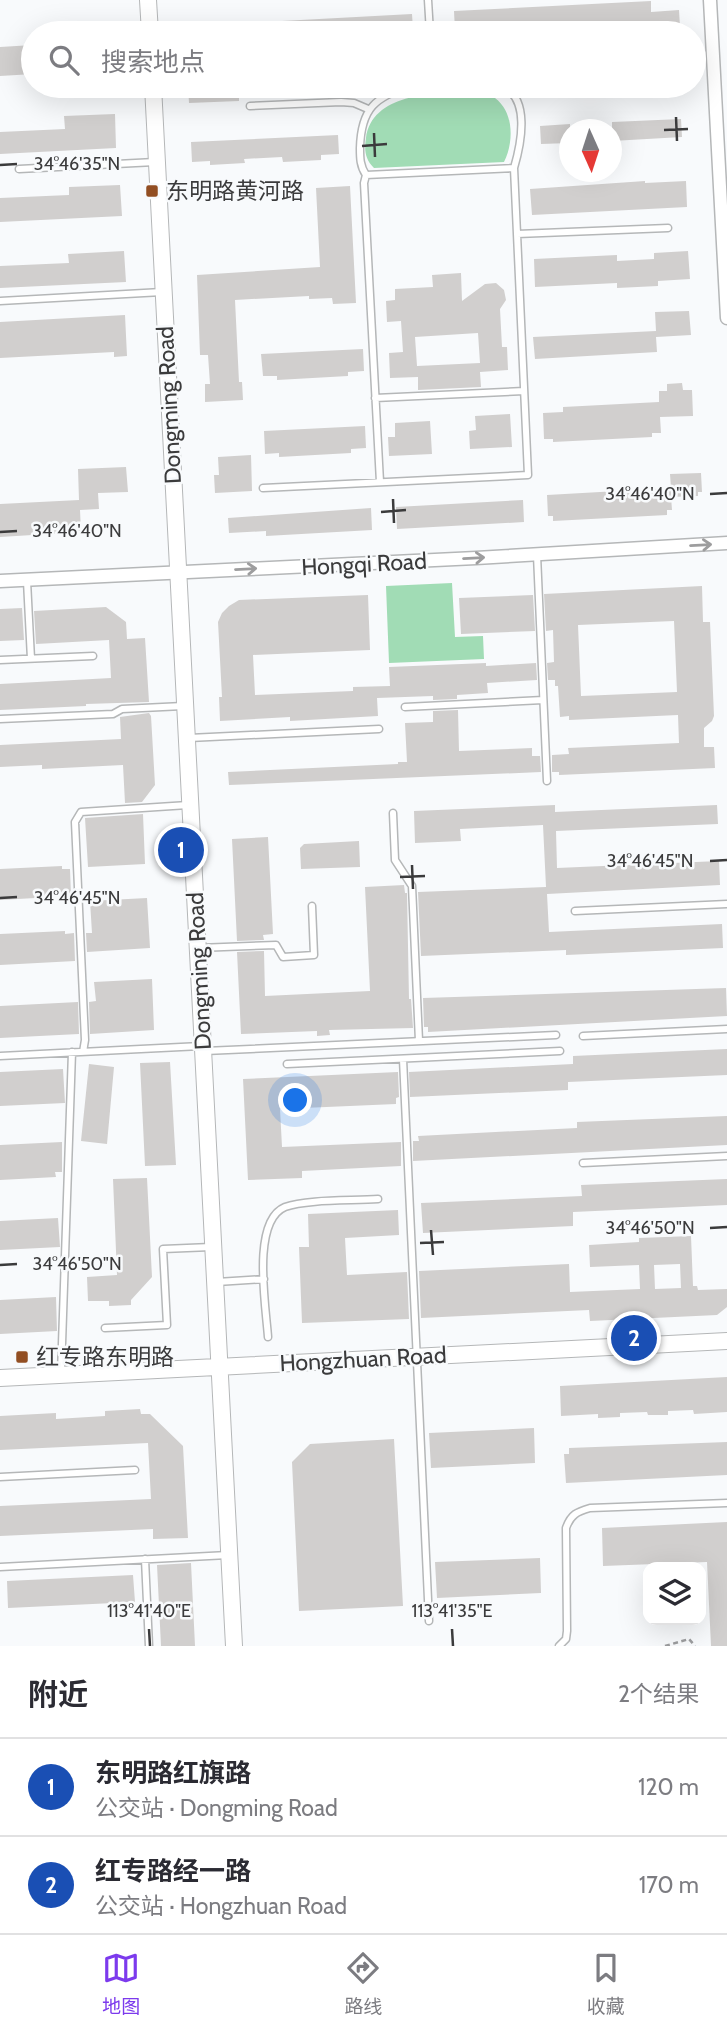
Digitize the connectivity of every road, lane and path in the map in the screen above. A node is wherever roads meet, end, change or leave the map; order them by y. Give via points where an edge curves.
1 (148, 0) edge
2 (428, 0) edge
3 (710, 0) edge
4 (149, 21) edge
5 (429, 21) edge
6 (154, 98) edge
7 (383, 98) edge
8 (515, 98) edge
9 (250, 106) dead end
10 (368, 109) junction
11 (157, 162) junction
12 (514, 168) junction
13 (19, 169) dead end
14 (366, 174) junction
15 (668, 228) dead end
16 (517, 234) junction
17 (164, 292) junction
18 (0, 301) edge
19 (727, 318) edge
20 (524, 391) junction
21 (375, 398) junction
22 (380, 482) junction
23 (263, 488) dead end
24 (727, 544) edge
25 (537, 555) junction
26 (178, 573) junction
27 (27, 580) junction
28 (0, 581) edge
29 (93, 656) dead end
30 (31, 659) junction
31 (0, 660) edge
32 (544, 700) junction
33 (185, 706) junction
34 (405, 707) dead end
35 (0, 719) edge
36 (379, 729) dead end
37 (187, 738) junction
38 (547, 781) dead end
39 (190, 804) junction
40 (393, 813) dead end
41 (727, 904) edge
42 (312, 906) dead end
43 (575, 911) dead end
44 (198, 948) junction
45 (727, 1029) edge
46 (556, 1035) dead end
47 (583, 1036) dead end
48 (419, 1041) junction
49 (203, 1049) junction
50 (560, 1051) dead end
51 (72, 1052) junction
52 (83, 1052) junction
53 (0, 1056) edge
54 (403, 1059) junction
55 (287, 1064) dead end
56 (727, 1156) edge
57 (583, 1163) dead end
58 (378, 1199) dead end
59 (213, 1247) junction
60 (264, 1279) junction
61 (215, 1282) junction
62 (105, 1328) dead end
63 (268, 1337) dead end
64 (727, 1341) edge
65 (417, 1357) junction
66 (220, 1367) junction
67 (61, 1375) junction
68 (0, 1378) edge
69 (135, 1470) dead end
70 (0, 1476) edge
71 (727, 1503) edge
72 (229, 1555) junction
73 (145, 1559) junction
74 (0, 1567) edge
75 (429, 1622) dead end
76 (149, 1646) edge
77 (234, 1646) edge
78 (559, 1646) edge
79 (665, 1646) edge
80 (695, 1646) edge

1 - 4 street
2 - 5 lane
3 - 19 street
6 - 11 street, Dongming Road
7 - 10 lane
8 - 12 lane via 521,146
9 - 10 lane via 341,102
10 - 14 lane via 360,143
11 - 13 lane
11 - 17 street, Dongming Road
12 - 14 lane
12 - 16 lane
14 - 21 lane
15 - 16 lane
16 - 20 lane
17 - 18 lane
17 - 26 street, Dongming Road
20 - 21 lane
20 - 22 lane via 528,475
21 - 22 lane
22 - 23 lane
25 -> 24 street, Hongqi Road
26 -> 25 street, Hongqi Road
25 - 32 lane
26 - 27 street, Hongqi Road
26 - 33 street, Dongming Road
27 - 28 street, Hongqi Road
27 - 30 lane
29 - 30 lane
30 - 31 lane
32 - 34 lane
32 - 38 lane
33 - 35 lane
33 - 37 street, Dongming Road
36 - 37 lane
37 - 39 street, Dongming Road
39 - 44 street, Dongming Road
39 - 52 lane via 81,812 75,822
40 - 48 lane via 395,860 412,886
41 - 43 lane
42 - 44 lane via 314,956 283,957 276,944
44 - 49 street, Dongming Road
45 - 47 lane
46 - 48 lane
48 - 49 lane
49 - 52 lane
49 - 59 street, Dongming Road
50 - 54 lane
51 - 52 lane
51 - 53 lane
51 - 67 lane
54 - 55 lane
54 - 65 lane
56 - 57 lane
58 - 60 lane via 283,1208 266,1232
59 - 61 street, Dongming Road
59 - 62 lane via 163,1250 167,1325
60 - 61 lane
60 - 63 lane
61 - 66 street, Dongming Road
64 - 65 street, Hongzhuan Road
65 - 66 street, Hongzhuan Road
65 - 75 lane
66 - 67 street, Hongzhuan Road
66 - 72 street, Dongming Road
67 - 68 street, Hongzhuan Road
69 - 70 lane
71 - 78 lane via 590,1508 570,1518 566,1528 567,1631
72 - 73 lane
72 - 77 street, Dongming Road
73 - 74 lane
73 - 76 lane
79 - 80 path via 689,1639

